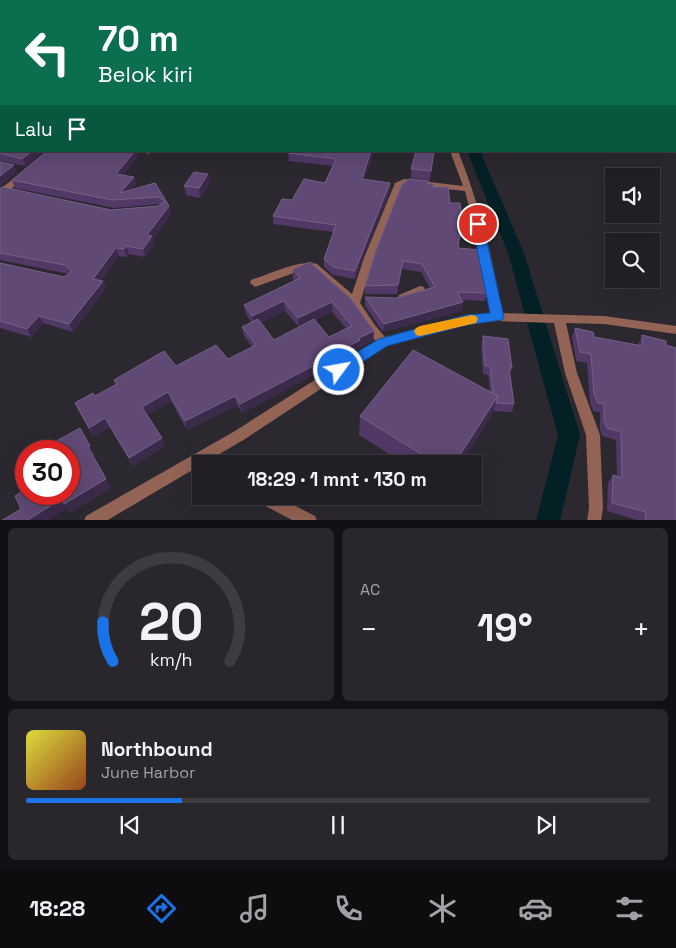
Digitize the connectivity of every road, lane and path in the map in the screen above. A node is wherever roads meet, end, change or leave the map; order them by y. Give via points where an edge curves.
1 (454, 152) edge
2 (18, 168) dead end
3 (468, 189) junction
4 (6, 192) edge
5 (255, 283) dead end
6 (420, 290) edge
7 (358, 301) junction
8 (395, 301) edge
9 (497, 317) junction
10 (554, 318) junction
11 (676, 330) edge
12 (383, 342) junction
13 (214, 455) edge
14 (192, 468) edge
15 (279, 505) edge
16 (91, 520) edge
17 (310, 520) edge
18 (594, 520) edge

1 - 3 street
2 - 4 street via 26,170
3 - 7 street via 404,182 398,185 371,250
3 - 9 street via 483,242
5 - 7 street via 304,266 313,266
6 - 8 street
7 - 12 street via 371,328
9 - 10 street
9 - 12 street via 466,320
10 - 11 street via 635,323
10 - 18 street via 592,435
12 - 13 street
14 - 16 street
15 - 17 street

